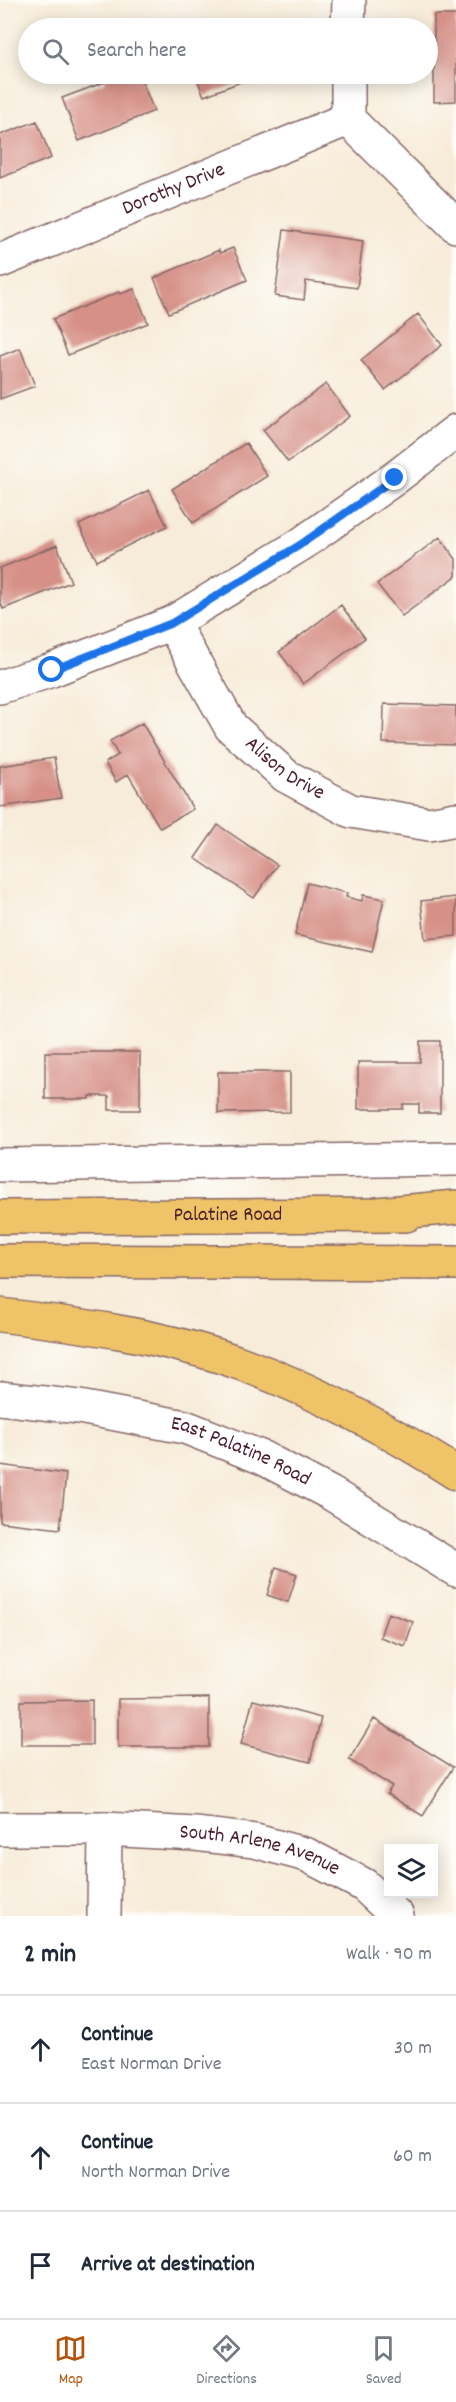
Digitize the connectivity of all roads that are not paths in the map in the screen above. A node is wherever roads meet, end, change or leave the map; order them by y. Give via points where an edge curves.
1 (348, 0) edge
2 (348, 18) edge
3 (348, 84) edge
4 (348, 119) junction
5 (456, 226) edge
6 (0, 261) edge
7 (456, 431) edge
8 (172, 623) junction
9 (0, 687) edge
10 (456, 819) edge
11 (456, 1159) edge
12 (0, 1165) edge
13 (456, 1207) edge
14 (377, 1214) junction
15 (456, 1216) edge
16 (0, 1217) edge
17 (0, 1261) edge
18 (456, 1263) edge
19 (0, 1315) edge
20 (0, 1398) edge
21 (456, 1473) edge
22 (456, 1570) edge
23 (0, 1829) edge
24 (105, 1829) junction
25 (104, 1916) edge
26 (397, 1916) edge

1 - 2 street
3 - 4 street
4 - 5 street
4 - 6 street, Dorothy Drive
7 - 8 street via 300,545
8 - 9 street
8 - 10 street, Alison Drive via 231,727 286,776 351,811 429,824
11 - 12 street
13 - 14 main road
14 - 15 main road, Palatine Road
14 - 16 main road, Palatine Road
17 - 18 main road
19 - 21 main road via 123,1333 244,1365 369,1420
20 - 22 street, East Palatine Road via 79,1407 185,1427 263,1458 330,1493
23 - 24 street, South Arlene Avenue
24 - 25 street
24 - 26 street, South Arlene Avenue via 195,1833 255,1841 307,1855 364,1885

